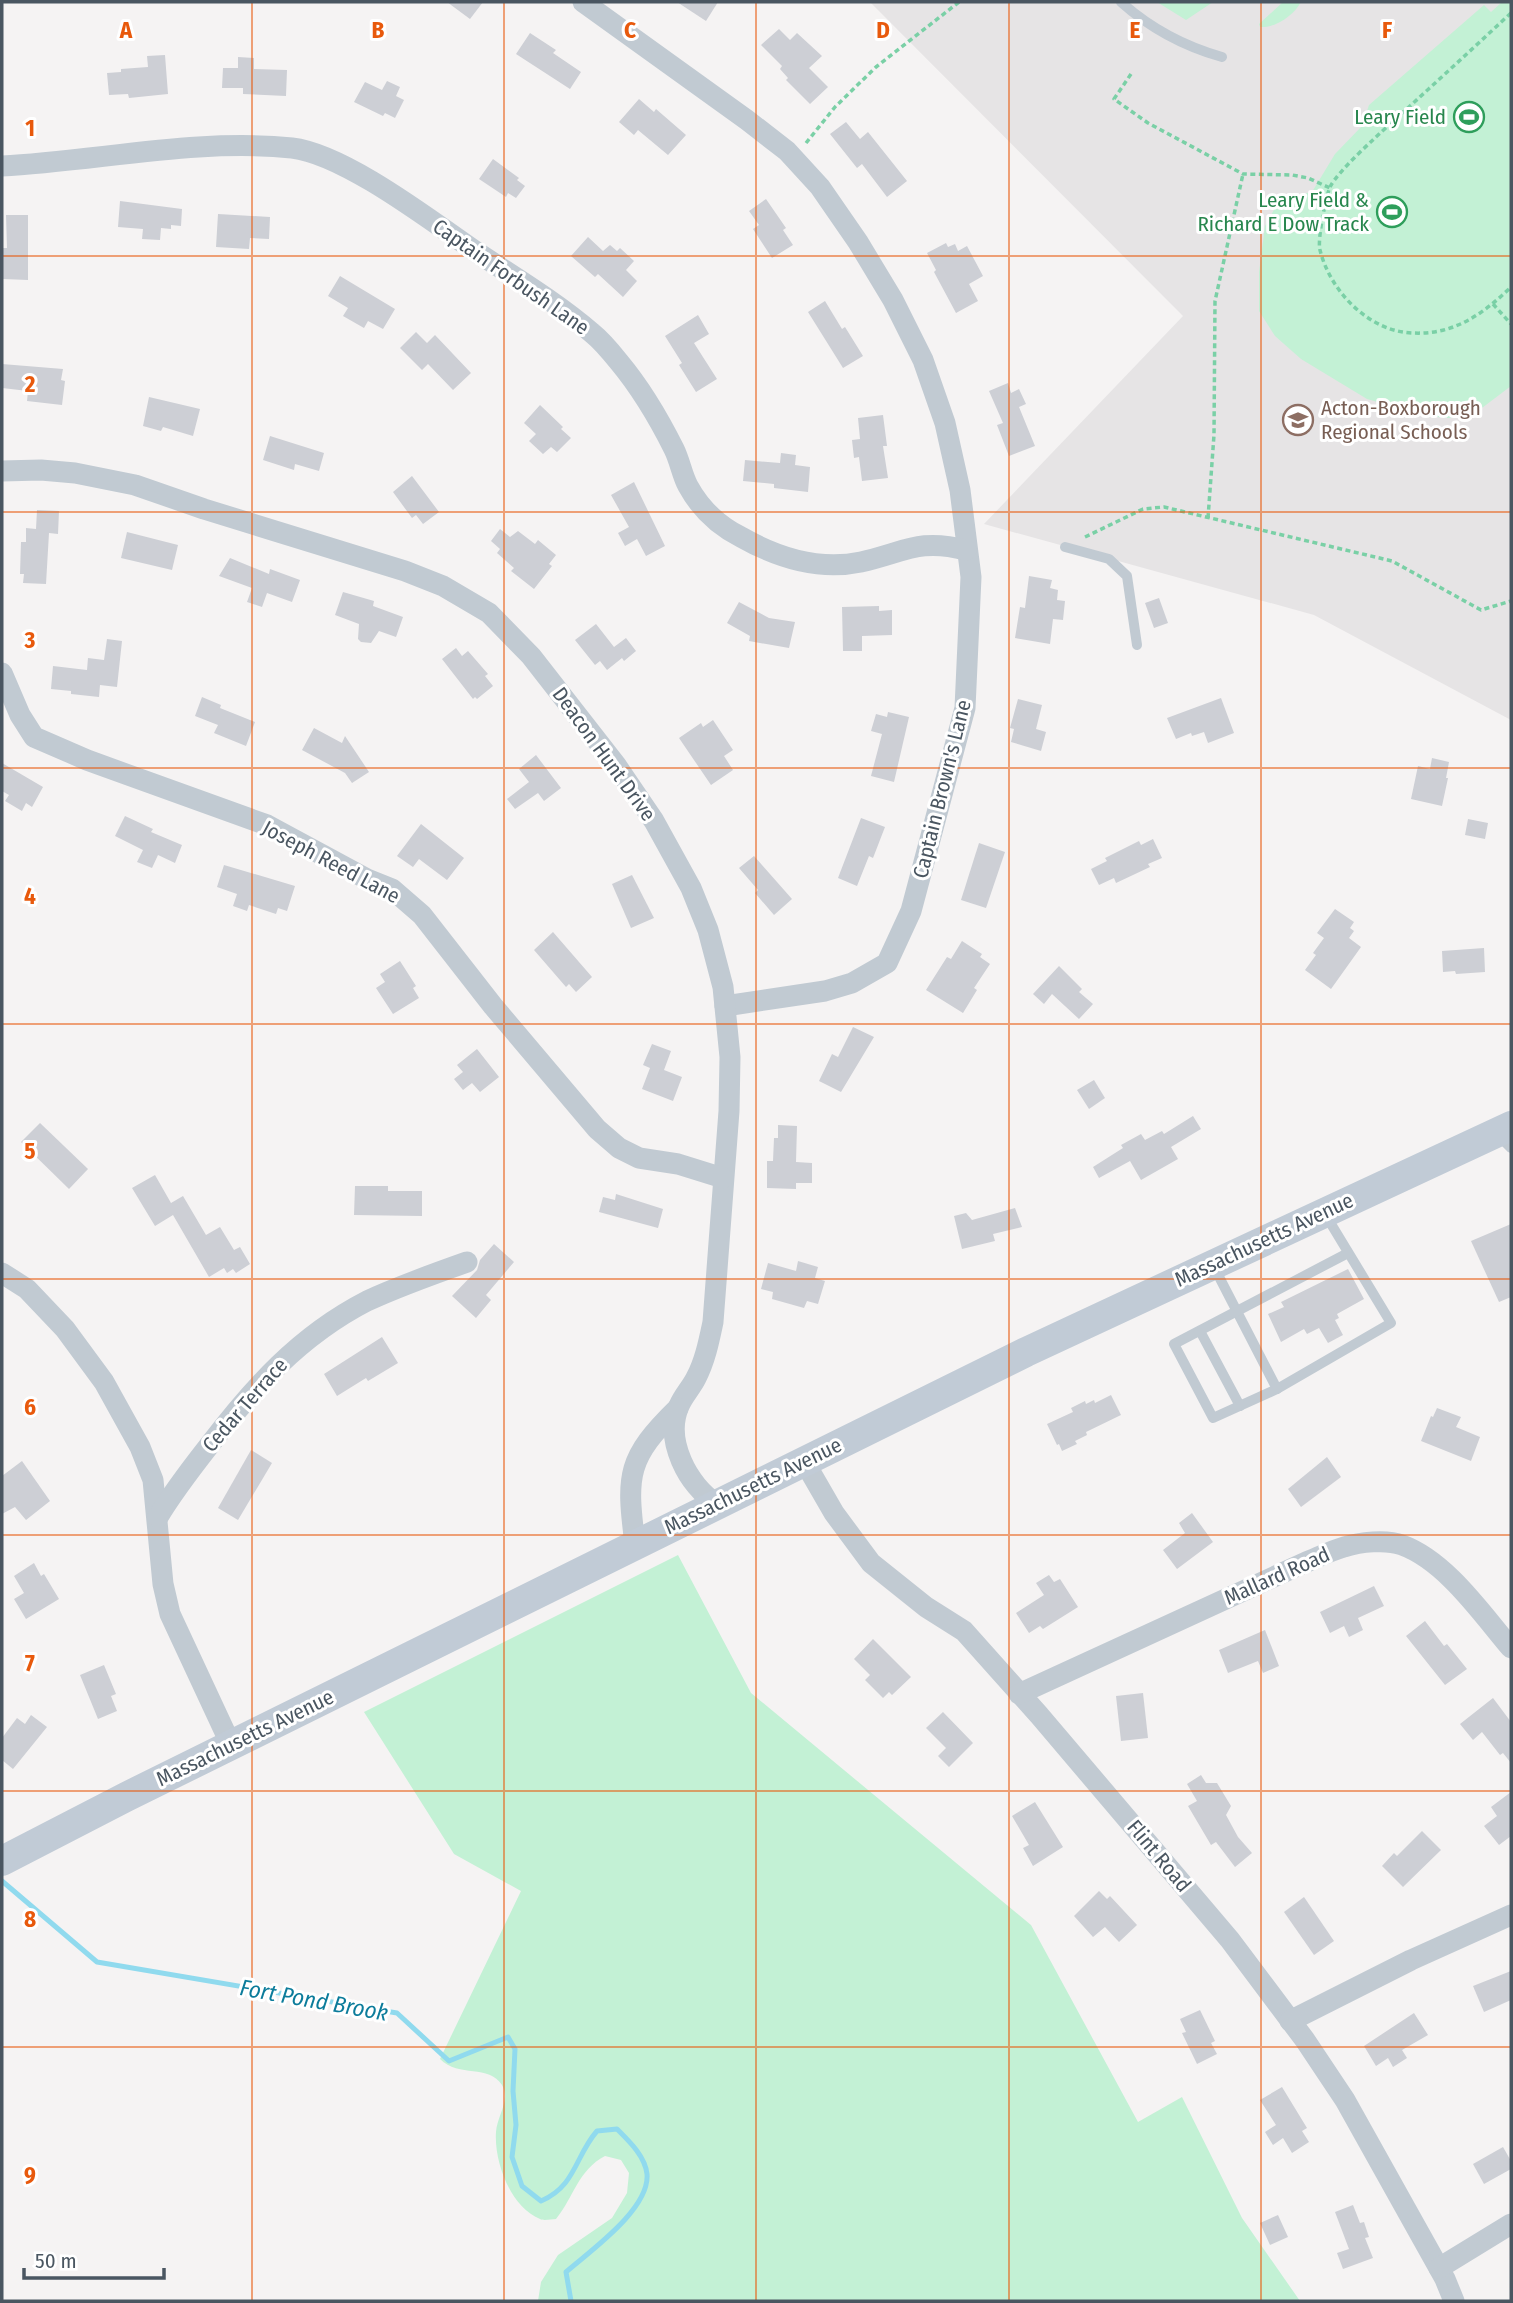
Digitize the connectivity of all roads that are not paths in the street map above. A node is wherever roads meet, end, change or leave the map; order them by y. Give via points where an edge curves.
1 (583, 2) edge
2 (1121, 2) edge
3 (1222, 57) dead end
4 (2, 166) edge
5 (2, 471) edge
6 (1065, 547) road end
7 (966, 550) junction
8 (1137, 645) dead end
9 (2, 673) edge
10 (725, 1006) junction
11 (1506, 1136) edge
12 (723, 1178) junction
13 (1324, 1212) junction
14 (1348, 1253) junction
15 (467, 1262) dead end
16 (1212, 1265) junction
17 (2, 1273) edge
18 (1237, 1312) junction
19 (1200, 1331) junction
20 (1277, 1389) junction
21 (1240, 1406) junction
22 (678, 1408) junction
23 (804, 1461) junction
24 (717, 1504) junction
25 (158, 1517) junction
26 (635, 1544) junction
27 (1511, 1648) edge
28 (1019, 1694) junction
29 (231, 1745) junction
30 (4, 1859) edge
31 (1511, 1914) edge
32 (1290, 2021) junction
33 (1511, 2224) edge
34 (1439, 2267) junction
35 (1454, 2301) edge

1 - 7 street, Captain Brown's Lane via 747,120 820,187 893,300 923,360 946,423 961,490
2 - 3 lane via 1177,42
4 - 7 street, Captain Forbush Lane via 252,145 296,149 333,162 444,230 593,333 645,401 705,510 741,538 790,560 818,565 858,562 918,545
5 - 10 street, Deacon Hunt Drive via 75,472 135,485 405,571 443,586 489,613 560,691 654,821 708,930
6 - 8 lane via 1109,559 1128,576
7 - 10 street, Captain Brown's Lane via 971,577 965,708 911,911 887,963 825,992
9 - 12 street, Joseph Reed Lane via 34,737 267,825 391,889 422,915 597,1129 639,1158
10 - 12 street, Deacon Hunt Drive via 730,1057
11 - 13 main road, Massachusetts Avenue
12 - 22 street, Deacon Hunt Drive via 713,1322 697,1376
13 - 14 lane
13 - 16 main road, Massachusetts Avenue
14 - 18 lane
14 - 20 lane via 1391,1324
15 - 25 street, Cedar Terrace via 367,1302 286,1356 219,1433
16 - 18 lane
16 - 23 main road, Massachusetts Avenue
17 - 25 street via 27,1289 65,1329 104,1382 140,1447 153,1480
18 - 19 lane
18 - 20 lane
19 - 21 lane
19 - 21 lane via 1174,1345 1213,1418
20 - 21 lane
22 - 24 street, Deacon Hunt Drive via 675,1437 690,1478
22 - 26 street, Deacon Hunt Drive via 642,1447 631,1474
23 - 24 main road, Massachusetts Avenue
23 - 28 street, Flint Road via 871,1563 964,1631
24 - 26 main road, Massachusetts Avenue
25 - 29 street via 170,1614
26 - 29 main road, Massachusetts Avenue
27 - 28 street, Mallard Road via 1424,1556 1400,1544 1372,1542 1344,1546 1304,1563
28 - 32 street, Flint Road via 1198,1902
29 - 30 main road, Massachusetts Avenue
31 - 32 street
32 - 34 street, Flint Road via 1345,2100
33 - 34 street
34 - 35 street, Flint Road

